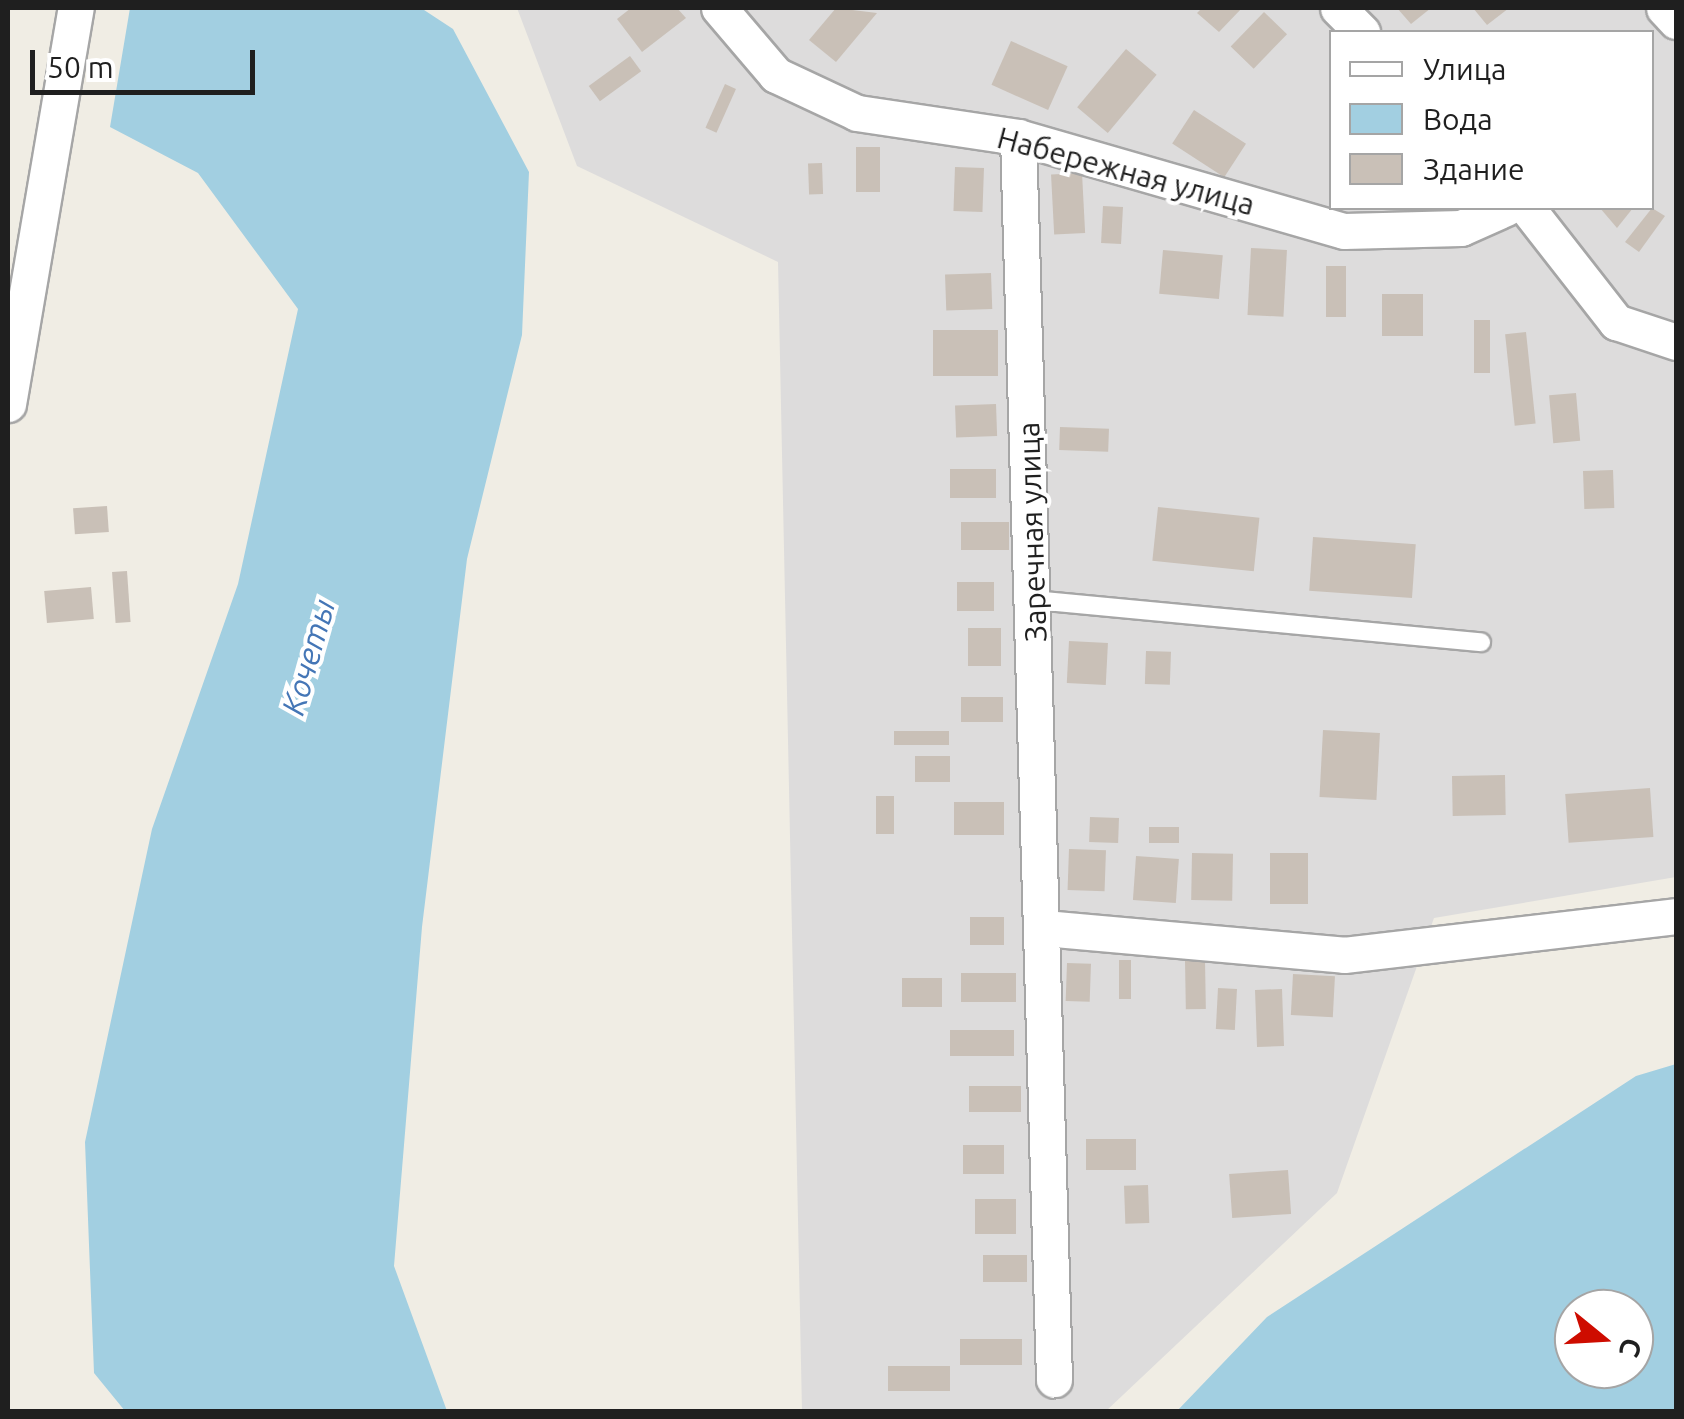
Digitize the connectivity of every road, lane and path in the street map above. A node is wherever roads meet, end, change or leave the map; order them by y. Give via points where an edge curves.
1 (76, 8) edge
2 (719, 8) edge
3 (1338, 8) edge
4 (1664, 8) edge
5 (1676, 20) edge
6 (1360, 30) edge
7 (1018, 137) junction
8 (1502, 210) edge
9 (1529, 210) edge
10 (13, 319) edge
11 (1676, 342) edge
12 (8, 404) edge
13 (1034, 600) junction
14 (1481, 642) dead end
15 (1676, 916) edge
16 (1044, 928) junction
17 (1054, 1380) dead end

1 - 10 street
2 - 7 street, Набережная улица via 776,75 857,114
3 - 6 street
4 - 5 street
7 - 8 street, Набережная улица via 1344,231 1462,228
7 - 13 street, Заречная улица
9 - 11 street via 1616,322
10 - 12 street
13 - 14 lane
13 - 16 street, Заречная улица
15 - 16 street via 1344,954
16 - 17 street, Заречная улица

